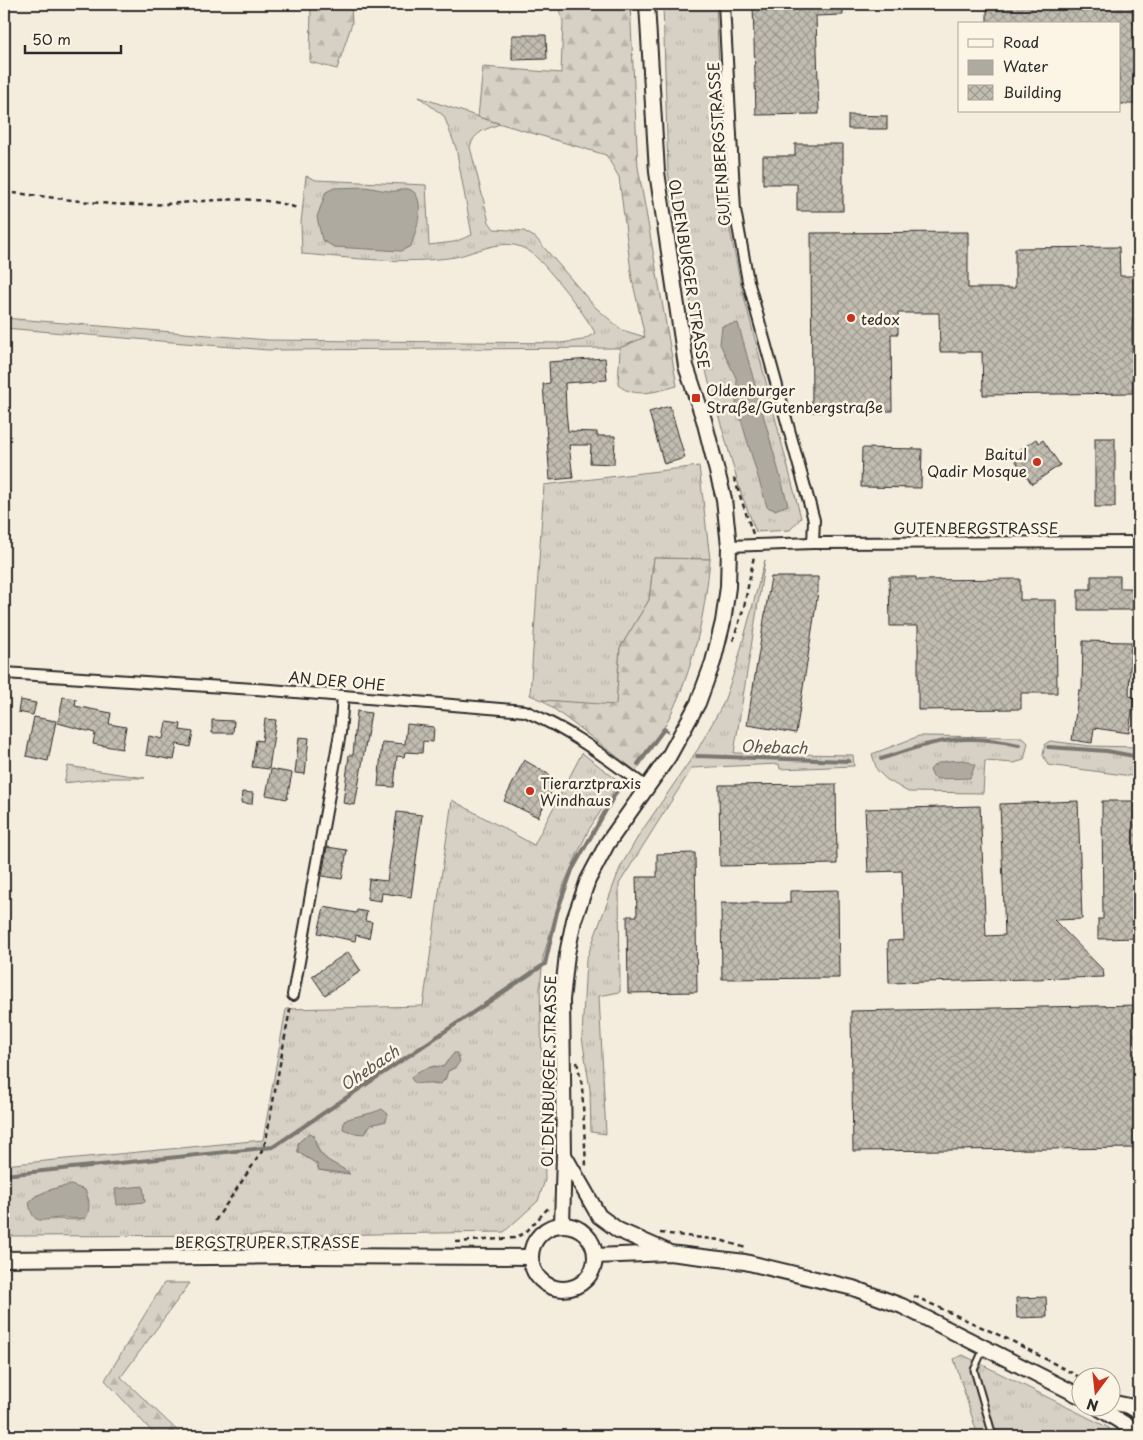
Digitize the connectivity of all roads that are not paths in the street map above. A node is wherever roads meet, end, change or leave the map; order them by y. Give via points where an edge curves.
1 (647, 4) edge
2 (724, 4) edge
3 (1139, 542) edge
4 (813, 543) junction
5 (729, 546) junction
6 (4, 673) edge
7 (343, 696) junction
8 (646, 787) junction
9 (293, 995) road end
10 (564, 1154) junction
11 (562, 1225) junction
12 (669, 1253) junction
13 (595, 1256) junction
14 (530, 1257) junction
15 (4, 1259) edge
16 (984, 1348) junction
17 (1070, 1391) edge
18 (1120, 1404) edge
19 (1136, 1407) edge
20 (1115, 1418) edge
21 (1139, 1433) edge
22 (993, 1436) edge

1 - 5 main road, OLDENBURGER STRASSE via 657,172 680,327 686,366 724,499
2 - 4 street, GUTENBERGSTRASSE via 735,210 748,281 814,520
3 - 4 street, GUTENBERGSTRASSE
4 - 5 street, GUTENBERGSTRASSE
5 - 8 main road, OLDENBURGER STRASSE via 728,587 714,662 685,730
6 - 7 street, AN DER OHE
7 - 8 street, AN DER OHE via 525,711 580,739
7 - 9 street via 340,733
8 - 10 main road, OLDENBURGER STRASSE via 607,844 588,880 574,920 562,1000
10 - 11 main road, OLDENBURGER STRASSE
10 - 12 main road via 599,1216 618,1230
11 - 13 main road via 572,1227 588,1238
11 - 14 main road via 536,1238
12 - 13 main road
12 - 16 main road via 745,1262 854,1288 902,1306
13 - 14 main road via 594,1266 586,1279 573,1288 563,1289 544,1283 532,1268
14 - 15 main road, BERGSTRUPER STRASSE
16 - 17 main road
16 - 22 lane via 974,1370
18 - 19 main road
20 - 21 main road

